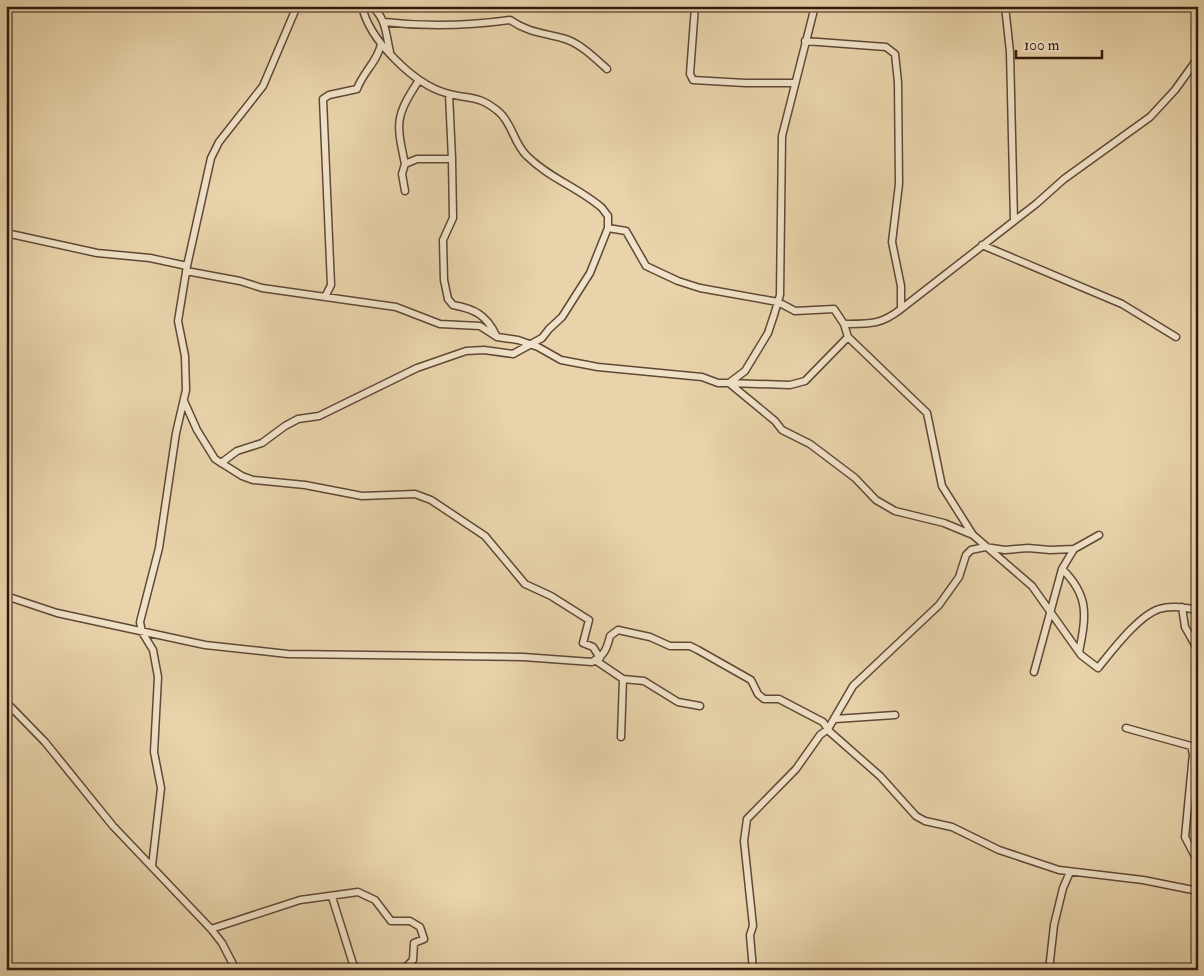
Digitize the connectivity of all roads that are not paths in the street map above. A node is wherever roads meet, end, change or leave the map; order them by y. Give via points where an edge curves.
1 (297, 6) edge
2 (362, 6) edge
3 (371, 6) edge
4 (695, 6) edge
5 (815, 6) edge
6 (1005, 6) edge
7 (384, 22) junction
8 (805, 41) junction
9 (381, 44) junction
10 (390, 52) junction
11 (1198, 58) edge
12 (608, 69) dead end
13 (419, 80) junction
14 (795, 83) junction
15 (449, 94) junction
16 (452, 159) junction
17 (405, 164) junction
18 (404, 191) dead end
19 (1014, 221) junction
20 (608, 228) junction
21 (6, 233) edge
22 (982, 245) junction
23 (187, 268) junction
24 (325, 297) junction
25 (778, 302) junction
26 (901, 309) junction
27 (844, 324) junction
28 (497, 337) junction
29 (848, 337) junction
30 (1176, 337) dead end
31 (530, 345) junction
32 (729, 383) junction
33 (183, 400) junction
34 (221, 463) junction
35 (973, 535) junction
36 (1099, 535) dead end
37 (985, 547) junction
38 (1074, 549) junction
39 (1062, 569) junction
40 (6, 596) edge
41 (1182, 607) junction
42 (1050, 608) junction
43 (1198, 610) edge
44 (142, 632) junction
45 (1198, 650) edge
46 (1079, 652) junction
47 (598, 659) junction
48 (1034, 672) dead end
49 (623, 679) junction
50 (6, 702) edge
51 (700, 706) dead end
52 (895, 715) dead end
53 (835, 719) junction
54 (1126, 728) dead end
55 (828, 729) junction
56 (621, 737) dead end
57 (1194, 746) edge
58 (1198, 862) edge
59 (152, 866) junction
60 (1070, 872) junction
61 (1198, 891) edge
62 (332, 897) junction
63 (211, 928) junction
64 (1198, 956) edge
65 (236, 970) edge
66 (358, 970) edge
67 (404, 970) edge
68 (753, 970) edge
69 (1049, 970) edge
70 (1194, 970) edge

1 - 23 street via 263,86 218,142 211,158
2 - 9 street
3 - 7 street
4 - 14 street via 690,74 693,80
5 - 8 street
6 - 19 street via 1010,52
7 - 10 street
7 - 12 street via 446,26 510,20 541,35 564,38 588,51
8 - 14 street
8 - 26 street via 886,47 895,54 900,184 892,242 901,286
9 - 10 street
9 - 24 street via 380,52 362,76 357,89 323,99 331,285
10 - 13 street
11 - 19 street via 1150,117 1064,179
13 - 15 street
13 - 17 street via 399,118
14 - 25 street via 782,136 782,248
15 - 16 street
15 - 20 street via 476,97 500,113 527,156 602,208 608,216
16 - 17 street via 417,159
16 - 28 street via 453,218 443,240 448,299 453,306 472,308 491,325
17 - 18 street via 402,174
19 - 22 street
20 - 25 street via 626,230 646,266 678,281
20 - 31 street via 590,273 566,311 542,338
21 - 23 street via 97,253 150,258
22 - 26 street
22 - 30 street via 1122,304
23 - 24 street via 262,288
23 - 33 street via 178,321 185,356 186,390
24 - 28 street via 396,307 440,324 480,326
25 - 27 street via 795,311 834,309
25 - 32 street via 768,333 754,358 745,371
26 - 27 street via 887,321
27 - 29 street
28 - 31 street
29 - 32 street via 805,381 790,386
29 - 35 street via 927,413 942,486
31 - 32 street via 560,360
31 - 34 street via 513,354 466,351 417,368 319,416 298,419 262,443 237,452
32 - 35 street via 775,420 782,430 810,444 855,478 876,500 895,511 944,523
33 - 34 street via 206,445
33 - 44 street via 159,548 140,622
34 - 47 street via 253,480 305,485 362,496 415,494 431,500 485,536 525,584 552,596 589,620 583,643 592,647
35 - 37 street
36 - 38 street
37 - 38 street via 1005,550
37 - 42 street via 1032,586
37 - 53 street via 971,550 966,555 959,576 939,605 865,672 853,686
38 - 39 street
39 - 42 street
39 - 46 street via 1084,600
40 - 44 street via 58,613
41 - 43 street
41 - 45 street via 1184,627
41 - 46 street via 1158,610 1144,618 1098,668
42 - 46 street
42 - 48 street
44 - 47 street via 205,645 288,654
44 - 59 street via 153,650 158,677 154,752 162,788
47 - 49 street
47 - 55 street via 606,650 610,636 618,630 650,637 670,646 690,646 751,680 764,699 789,703 817,718
49 - 51 street via 644,681 678,702
49 - 56 street
50 - 59 street via 45,742 113,826
52 - 53 street
53 - 55 street
54 - 57 street
55 - 60 street via 880,776 916,816 952,826 1020,858
55 - 68 street via 796,769 747,819 744,842 753,926 750,935
57 - 58 street via 1185,837
59 - 63 street
60 - 61 street via 1143,880
60 - 69 street via 1054,925
62 - 63 street via 300,900
62 - 66 street
62 - 67 street via 358,892 376,900 391,921 410,921 420,927 424,939 414,944 413,960
63 - 65 street
64 - 70 street

